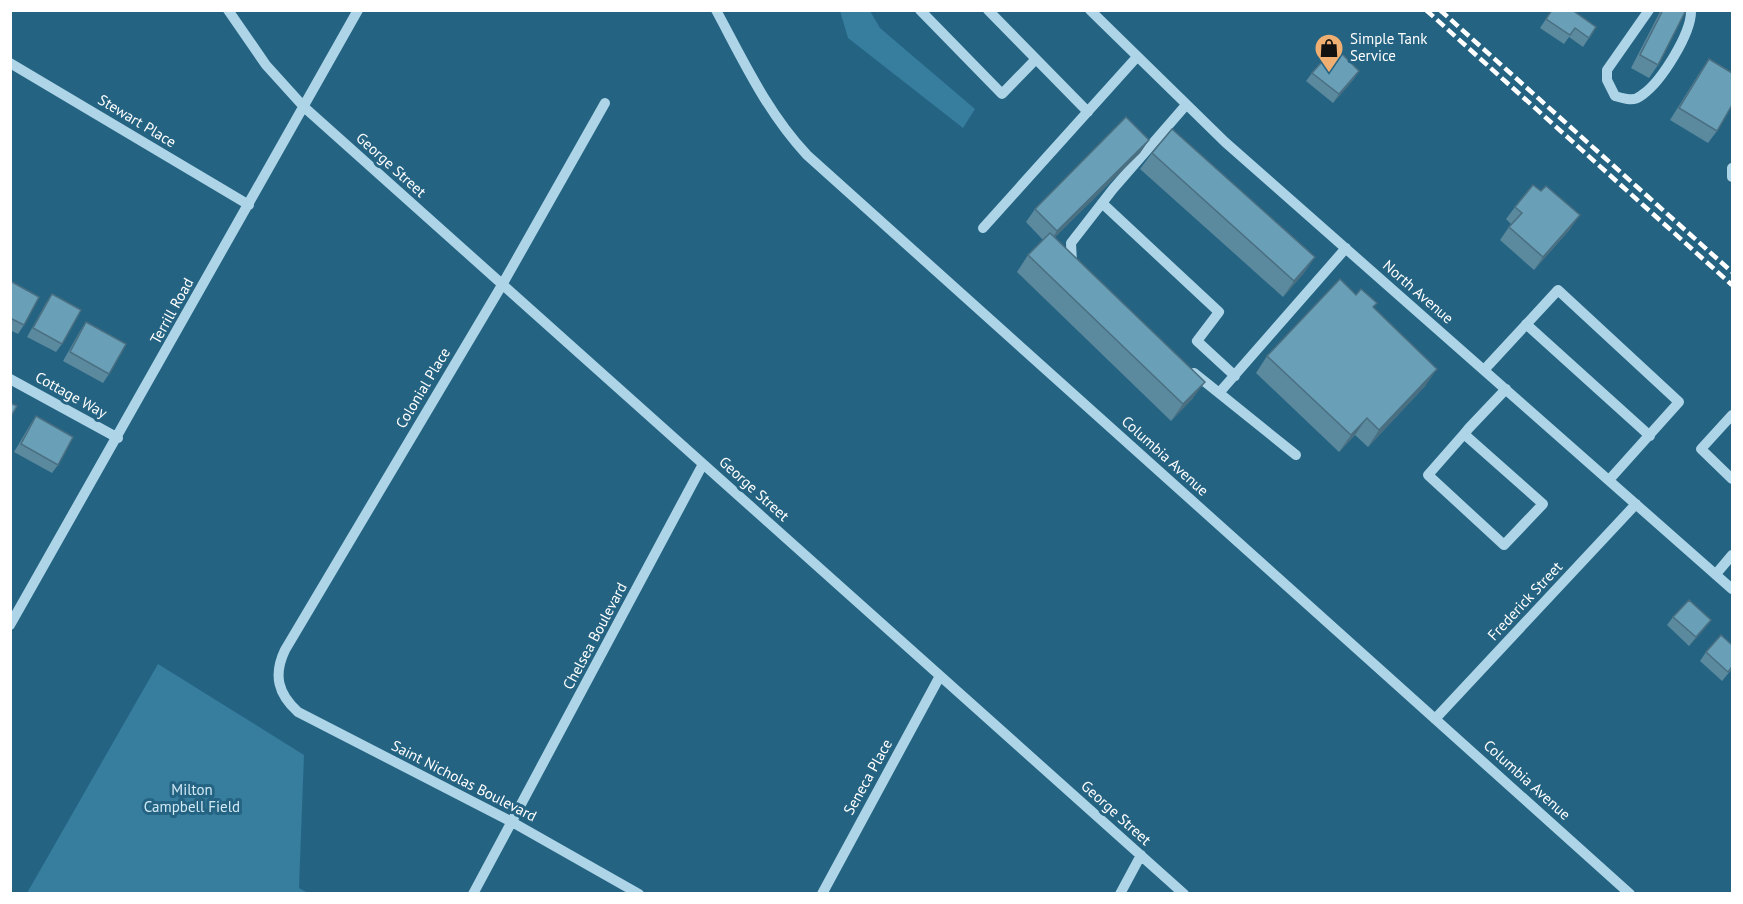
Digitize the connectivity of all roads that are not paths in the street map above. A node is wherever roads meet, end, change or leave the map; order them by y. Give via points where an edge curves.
1 (228, 10) edge
2 (358, 10) edge
3 (716, 10) edge
4 (920, 10) edge
5 (988, 10) edge
6 (1090, 10) edge
7 (1649, 10) edge
8 (1691, 10) edge
9 (1136, 58) junction
10 (1036, 59) junction
11 (10, 63) edge
12 (605, 103) dead end
13 (1186, 105) junction
14 (304, 107) junction
15 (1088, 112) junction
16 (1732, 168) edge
17 (1732, 177) edge
18 (1102, 203) junction
19 (249, 205) junction
20 (982, 228) dead end
21 (1346, 248) junction
22 (1078, 277) edge
23 (502, 285) junction
24 (1526, 324) junction
25 (1184, 364) edge
26 (1484, 370) junction
27 (1235, 376) junction
28 (10, 379) edge
29 (1506, 389) junction
30 (1219, 393) junction
31 (1732, 415) edge
32 (1464, 434) junction
33 (1650, 436) junction
34 (118, 438) junction
35 (1296, 455) dead end
36 (703, 464) junction
37 (1732, 479) edge
38 (1609, 480) junction
39 (1636, 504) junction
40 (1732, 555) edge
41 (1716, 574) junction
42 (1732, 589) edge
43 (10, 625) edge
44 (940, 676) junction
45 (280, 691) joint
46 (1435, 719) junction
47 (512, 822) junction
48 (1141, 855) junction
49 (473, 894) edge
50 (639, 894) edge
51 (822, 894) edge
52 (1120, 894) edge
53 (1184, 894) edge
54 (1630, 894) edge

1 - 14 street, George Street via 266,64
2 - 14 street, Terrill Road
3 - 46 street, Columbia Avenue via 761,95 782,128 807,155
4 - 10 street via 1002,94
5 - 10 street
6 - 9 street, North Avenue
7 - 8 street via 1607,70 1607,80 1616,96 1629,100 1642,96 1662,73 1688,30
9 - 13 street, North Avenue
9 - 15 street
10 - 15 street
11 - 19 street, Stewart Place
12 - 23 street, Colonial Place
13 - 18 street
13 - 21 street, North Avenue
14 - 19 street, Terrill Road
14 - 23 street, George Street
15 - 20 street
16 - 17 street
18 - 22 street via 1071,243 1072,267
18 - 27 street via 1220,312 1197,341
19 - 34 street, Terrill Road
21 - 26 street, North Avenue
21 - 27 street
23 - 36 street, George Street
23 - 45 street, Colonial Place via 285,650 278,670
24 - 26 street
24 - 33 street
24 - 33 street via 1558,290 1577,306 1679,402
25 - 30 street
26 - 29 street, North Avenue
27 - 30 street
28 - 34 street, Cottage Way
29 - 32 street
29 - 38 street, North Avenue
30 - 35 street
31 - 37 street via 1701,449
32 - 32 street via 1428,476 1504,545 1544,504
33 - 38 street
34 - 43 street, Terrill Road
36 - 44 street, George Street
36 - 47 street, Chelsea Boulevard
38 - 39 street, North Avenue
39 - 41 street, North Avenue
39 - 46 street, Frederick Street
40 - 41 street
41 - 42 street, North Avenue
44 - 48 street, George Street
44 - 51 street, Seneca Place
45 - 47 street, Saint Nicholas Boulevard via 298,712
46 - 54 street, Columbia Avenue
47 - 49 street, Chelsea Boulevard
47 - 50 street, Saint Nicholas Boulevard
48 - 52 street
48 - 53 street, George Street

